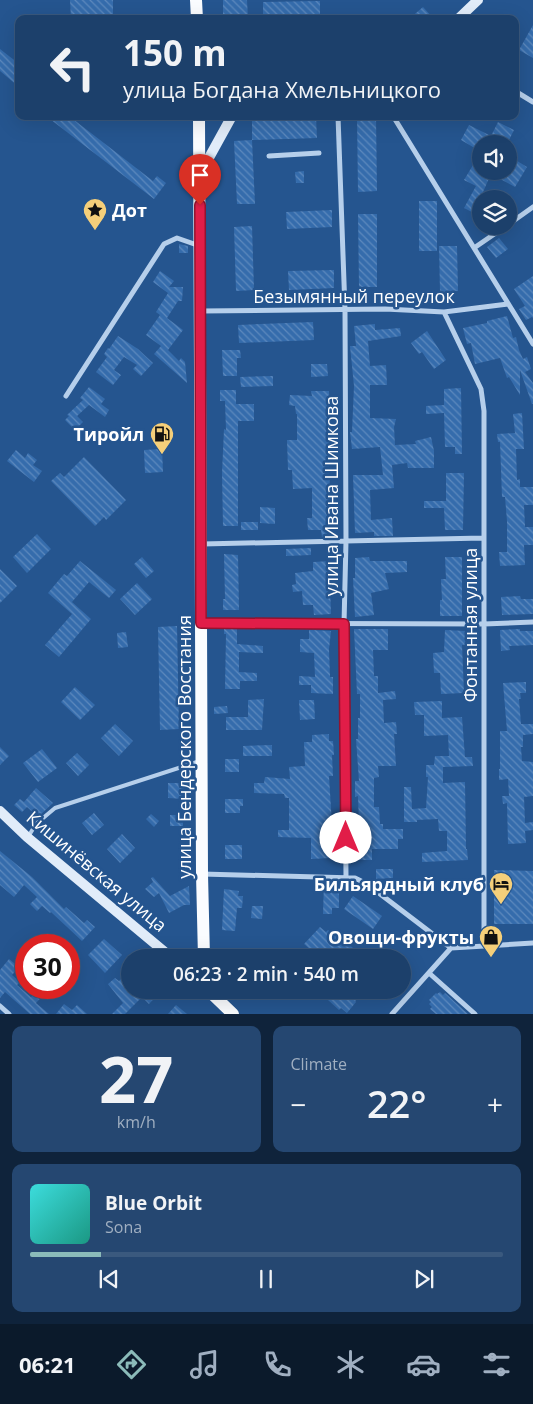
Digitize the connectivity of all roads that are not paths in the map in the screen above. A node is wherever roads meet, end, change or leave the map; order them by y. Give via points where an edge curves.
1 (196, 0) edge
2 (478, 0) edge
3 (197, 15) edge
4 (462, 15) edge
5 (519, 94) edge
6 (533, 102) edge
7 (199, 120) edge
8 (230, 120) edge
9 (338, 120) edge
10 (395, 120) edge
11 (319, 153) dead end
12 (268, 156) dead end
13 (200, 174) junction
14 (533, 207) edge
15 (517, 218) edge
16 (493, 235) edge
17 (200, 246) junction
18 (474, 248) junction
19 (508, 304) junction
20 (345, 310) junction
21 (201, 311) junction
22 (444, 312) junction
23 (533, 344) edge
24 (66, 396) dead end
25 (483, 538) junction
26 (346, 541) junction
27 (202, 544) junction
28 (533, 622) edge
29 (201, 623) junction
30 (344, 624) junction
31 (484, 624) junction
32 (202, 760) junction
33 (0, 811) edge
34 (27, 838) junction
35 (202, 874) junction
36 (346, 877) junction
37 (533, 942) edge
38 (484, 946) junction
39 (451, 948) junction
40 (161, 949) edge
41 (204, 949) edge
42 (429, 973) junction
43 (217, 999) edge
44 (0, 1006) edge
45 (9, 1014) edge
46 (233, 1014) edge
47 (392, 1014) edge
48 (475, 1014) edge

1 - 3 main road
2 - 4 street
5 - 6 street
7 - 13 main road, улица Бендерского Восстания
8 - 13 street
9 - 20 street, улица Ивана Шимкова
10 - 18 street
11 - 12 street
13 - 17 main road, улица Бендерского Восстания
14 - 15 street
16 - 18 street
17 - 21 main road, улица Бендерского Восстания
17 - 24 street via 177,238 164,244
18 - 19 street
19 - 22 street, Безымянный переулок
19 - 23 street
20 - 21 street, Безымянный переулок
20 - 22 street, Безымянный переулок
20 - 26 street, улица Ивана Шимкова
21 - 27 main road, улица Бендерского Восстания
22 - 25 street, Фонтанная улица via 483,399
25 - 26 street
25 - 31 street, Фонтанная улица
26 - 27 street
26 - 30 street, улица Ивана Шимкова
27 - 29 main road, улица Бендерского Восстания
28 - 31 street
29 - 30 street
29 - 32 main road, улица Бендерского Восстания
30 - 31 street
30 - 36 street, улица Ивана Шимкова
31 - 38 street, Фонтанная улица
32 - 34 lane via 56,808 36,824
32 - 35 main road, улица Бендерского Восстания
33 - 34 street, Кишинёвская улица
34 - 40 street, Кишинёвская улица
35 - 36 street
35 - 41 main road, улица Бендерского Восстания
36 - 39 street via 367,884
37 - 38 street
38 - 39 street
39 - 42 street
42 - 47 street
42 - 48 street
43 - 46 main road
44 - 45 street

